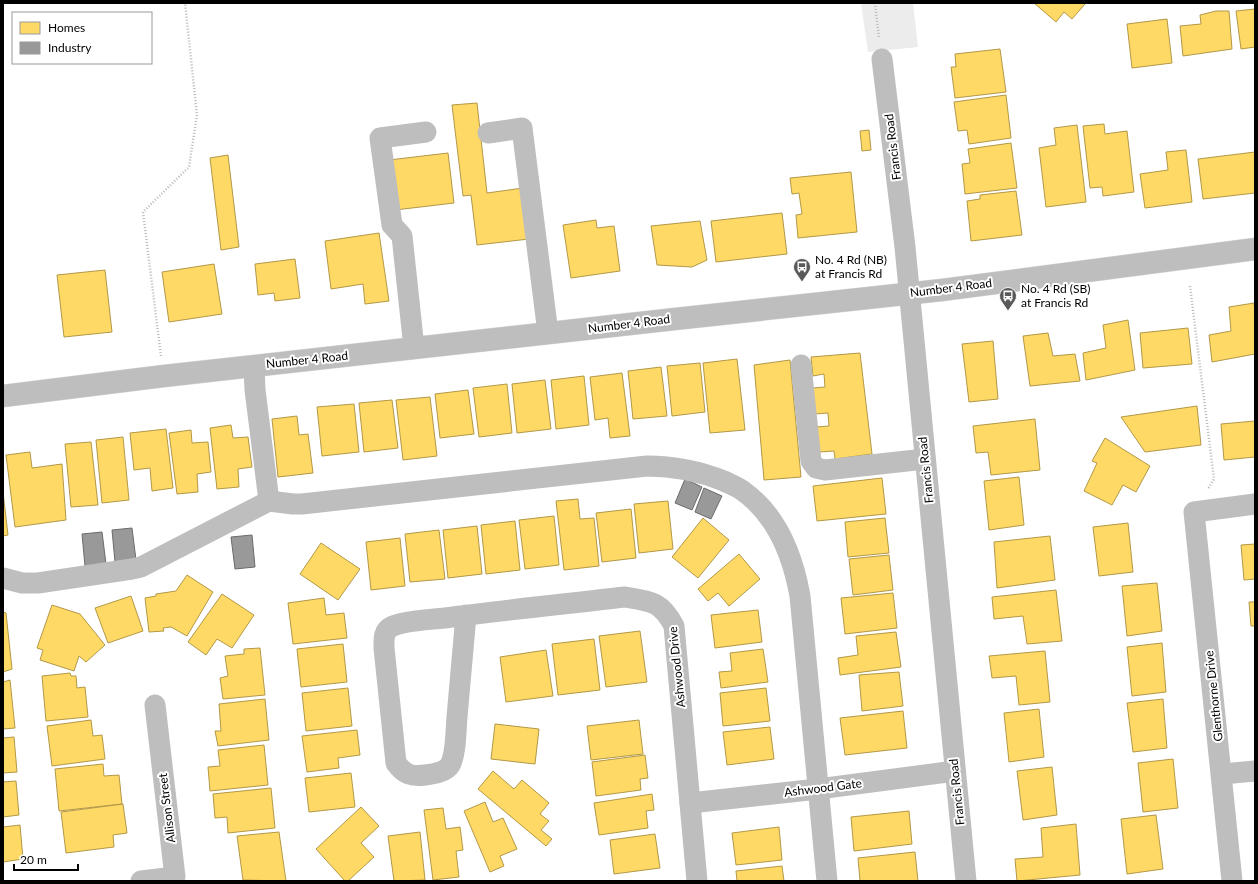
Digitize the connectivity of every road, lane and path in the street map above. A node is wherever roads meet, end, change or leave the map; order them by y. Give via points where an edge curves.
1 (185, 3) edge
2 (875, 3) edge
3 (882, 59) joint
4 (426, 132) dead end
5 (488, 133) dead end
6 (1255, 249) edge
7 (1190, 286) dead end
8 (909, 293) junction
9 (548, 333) junction
10 (414, 348) junction
11 (801, 365) dead end
12 (254, 366) junction
13 (164, 376) junction
14 (3, 396) edge
15 (925, 459) junction
16 (269, 501) junction
17 (1255, 504) edge
18 (1194, 512) junction
19 (3, 578) edge
20 (466, 615) junction
21 (155, 705) dead end
22 (1255, 770) edge
23 (955, 771) junction
24 (1222, 774) junction
25 (818, 789) junction
26 (690, 803) junction
27 (140, 881) edge
28 (697, 881) edge
29 (827, 881) edge
30 (966, 881) edge
31 (1232, 881) edge

1 - 13 path via 197,115 189,167 143,212
2 - 3 path
3 - 8 street, Francis Road
4 - 10 street via 380,138 392,225 402,236
5 - 9 street via 522,128
6 - 8 main road, Number 4 Road
7 - 18 path via 1214,479
8 - 9 main road, Number 4 Road
8 - 15 street, Francis Road
9 - 10 main road, Number 4 Road
10 - 12 main road, Number 4 Road
11 - 15 street via 811,461 816,468 825,470
12 - 13 main road, Number 4 Road
12 - 16 street
13 - 14 main road, Number 4 Road
15 - 23 street, Francis Road
16 - 19 street via 140,567 38,583 22,583
16 - 25 street via 302,504 647,466 690,470 743,490 771,520 786,547 796,574
17 - 18 street
18 - 24 street, Glenthorne Drive
20 - 20 street, Ashwood Drive via 395,625 385,632 384,648 394,749 396,763 403,771 421,776 442,771 450,766 456,736
20 - 26 street, Ashwood Drive via 625,597 658,605 674,626
21 - 27 street, Allison Street via 175,877
22 - 24 street
23 - 25 street, Ashwood Gate
23 - 30 street, Francis Road
24 - 31 street, Glenthorne Drive
25 - 26 street, Ashwood Gate
25 - 29 street
26 - 28 street, Ashwood Drive

